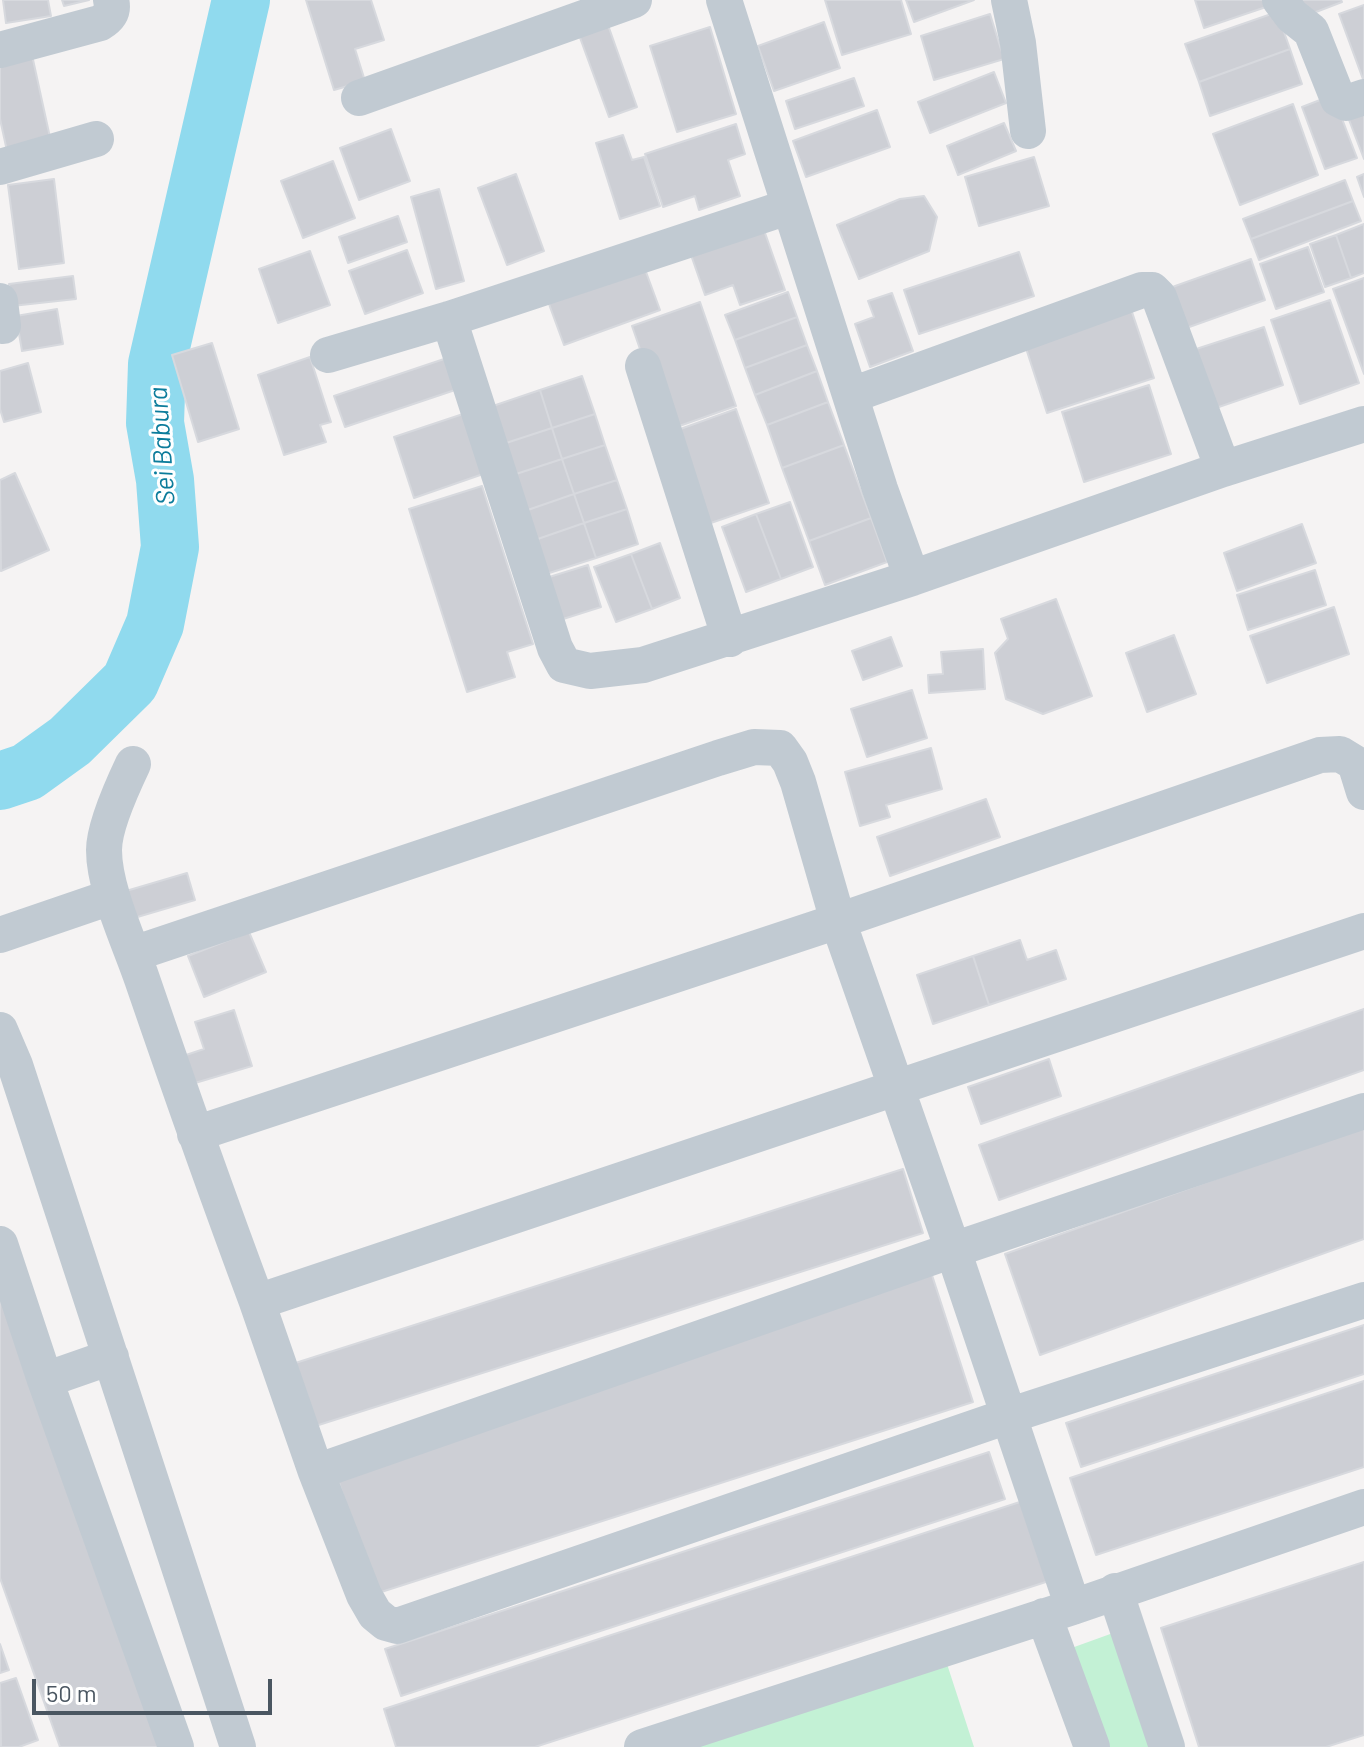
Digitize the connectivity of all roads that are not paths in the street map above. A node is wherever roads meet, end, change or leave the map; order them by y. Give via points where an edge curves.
1 (111, 0) edge
2 (634, 0) edge
3 (724, 0) edge
4 (1009, 0) edge
5 (1280, 0) edge
6 (0, 50) edge
7 (1364, 97) edge
8 (359, 98) dead end
9 (1028, 131) dead end
10 (96, 139) dead end
11 (0, 167) edge
12 (788, 207) junction
13 (449, 319) junction
14 (328, 355) dead end
15 (643, 366) dead end
16 (852, 395) junction
17 (1364, 424) edge
18 (1223, 469) junction
19 (912, 578) junction
20 (730, 639) junction
21 (133, 764) dead end
22 (1364, 792) edge
23 (111, 897) junction
24 (838, 921) junction
25 (1364, 931) edge
26 (0, 935) edge
27 (133, 954) junction
28 (0, 1030) edge
29 (898, 1088) junction
30 (1364, 1111) edge
31 (195, 1134) junction
32 (0, 1244) edge
33 (953, 1250) junction
34 (1364, 1300) edge
35 (257, 1302) junction
36 (111, 1357) junction
37 (45, 1380) junction
38 (1008, 1416) junction
39 (316, 1472) junction
40 (1364, 1507) edge
41 (1115, 1591) junction
42 (1059, 1611) junction
43 (176, 1747) edge
44 (238, 1747) edge
45 (642, 1747) edge
46 (1092, 1747) edge
47 (1167, 1747) edge

1 - 6 street via 109,18 100,23
2 - 8 street
3 - 12 street
4 - 9 street
5 - 7 street via 1311,31 1338,99 1346,103
10 - 11 street
12 - 13 street
12 - 16 street
13 - 14 street
13 - 20 street via 564,665 590,671 643,665
15 - 20 street
16 - 18 street via 1152,290
16 - 19 street
17 - 18 street
18 - 19 street
19 - 20 street
21 - 23 street via 104,848
22 - 24 street via 1355,763 1340,754 1320,755
23 - 26 street
23 - 27 street
24 - 27 street via 790,762 780,748 754,747
24 - 29 street
24 - 31 street
25 - 29 street
27 - 31 street
28 - 36 street
29 - 33 street
29 - 35 street
30 - 33 street
31 - 35 street
32 - 37 street
33 - 38 street
33 - 39 street
34 - 38 street
35 - 39 street
36 - 37 street
36 - 44 street
37 - 43 street
38 - 39 street via 411,1622 371,1629 375,1614
38 - 42 street
40 - 41 street
41 - 42 street
41 - 47 street
42 - 45 street
42 - 46 street

